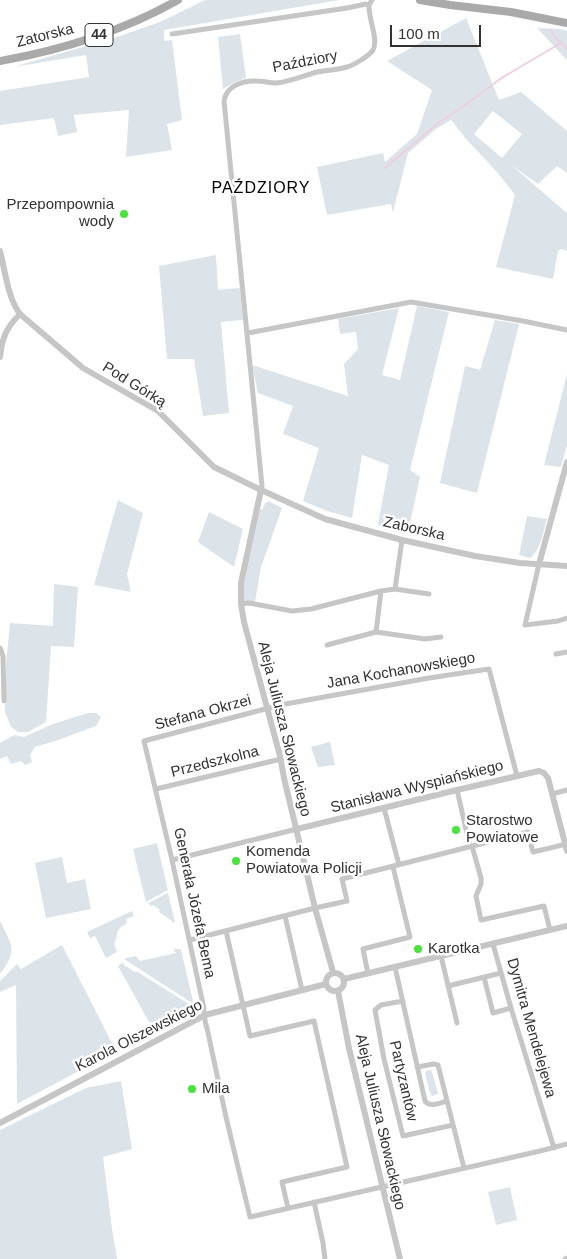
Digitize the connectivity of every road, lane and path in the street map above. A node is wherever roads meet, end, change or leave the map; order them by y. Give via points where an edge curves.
1 (178, 0) edge
2 (420, 0) edge
3 (370, 2) edge
4 (567, 23) edge
5 (172, 34) dead end
6 (0, 61) edge
7 (0, 251) edge
8 (20, 314) junction
9 (567, 330) edge
10 (248, 333) junction
11 (0, 357) edge
12 (567, 462) edge
13 (261, 490) junction
14 (402, 540) junction
15 (539, 564) junction
16 (567, 566) edge
17 (395, 589) junction
18 (381, 591) junction
19 (430, 594) dead end
20 (241, 604) junction
21 (567, 618) edge
22 (376, 632) junction
23 (441, 636) dead end
24 (327, 645) dead end
25 (0, 648) edge
26 (567, 652) edge
27 (556, 654) dead end
28 (4, 701) dead end
29 (268, 708) junction
30 (144, 741) joint
31 (281, 759) junction
32 (517, 776) junction
33 (156, 789) junction
34 (457, 790) junction
35 (567, 790) edge
36 (552, 794) junction
37 (384, 808) junction
38 (297, 829) junction
39 (471, 846) junction
40 (566, 847) edge
41 (172, 860) junction
42 (396, 866) junction
43 (315, 908) junction
44 (285, 916) junction
45 (567, 926) edge
46 (550, 930) junction
47 (226, 931) junction
48 (190, 940) junction
49 (493, 944) junction
50 (440, 956) junction
51 (395, 967) junction
52 (333, 972) junction
53 (501, 973) junction
54 (368, 974) junction
55 (484, 977) junction
56 (344, 980) junction
57 (326, 984) junction
58 (448, 986) junction
59 (302, 990) junction
60 (338, 991) junction
61 (403, 1001) junction
62 (243, 1004) junction
63 (511, 1008) junction
64 (205, 1015) junction
65 (457, 1023) dead end
66 (417, 1066) junction
67 (447, 1101) junction
68 (0, 1123) edge
69 (453, 1125) junction
70 (567, 1144) edge
71 (554, 1148) junction
72 (464, 1168) junction
73 (382, 1186) junction
74 (314, 1202) junction
75 (288, 1208) junction
76 (325, 1259) edge
77 (400, 1259) edge

1 - 6 main road, Zatorska / 44 via 93,38
2 - 4 main road
3 - 5 street
3 - 10 street, Paździory via 369,16 375,43 368,55 348,66 277,83 239,83 225,94
7 - 8 street via 11,299
8 - 11 street via 9,325 1,344
8 - 13 street, Pod Górką via 83,368 158,412 214,467
9 - 10 street via 411,302
10 - 13 street, Paździory
12 - 15 street
13 - 14 street, Zaborska via 325,519
13 - 20 street, Aleja Juliusza Słowackiego via 241,583
14 - 15 street, Zaborska via 476,556
14 - 17 street
15 - 16 street, Zaborska
15 - 21 street via 525,625
17 - 18 street
17 - 19 street
18 - 20 street via 292,611
18 - 22 street
20 - 29 street, Aleja Juliusza Słowackiego
22 - 23 street via 425,639
22 - 24 street
25 - 28 street
26 - 27 street
29 - 30 street, Stefana Okrzei
29 - 31 street, Aleja Juliusza Słowackiego
29 - 32 street, Jana Kochanowskiego via 489,669
30 - 33 street, Generała Józefa Bema
31 - 33 street, Przedszkolna
31 - 38 street, Aleja Juliusza Słowackiego
32 - 34 street, Stanisława Wyspiańskiego
32 - 36 street, Stanisława Wyspiańskiego via 539,771 544,773
33 - 41 street, Generała Józefa Bema
34 - 37 street, Stanisława Wyspiańskiego
34 - 39 street
35 - 36 street
36 - 40 street
37 - 38 street, Stanisława Wyspiańskiego
37 - 42 street
38 - 41 street, Stanisława Wyspiańskiego
38 - 43 street, Aleja Juliusza Słowackiego
39 - 40 street via 528,832 533,852
39 - 42 street
39 - 46 street via 481,878 476,896 481,920 544,906
41 - 48 street, Generała Józefa Bema
42 - 43 street via 342,879 347,901
42 - 54 street via 410,937 362,949
43 - 44 street
43 - 52 street, Aleja Juliusza Słowackiego
44 - 47 street
44 - 59 street
45 - 46 street
46 - 49 street
47 - 48 street
47 - 62 street
48 - 64 street, Generała Józefa Bema
49 - 50 street
49 - 53 street, Dymitra Mendelejewa
50 - 51 street
50 - 58 street
51 - 54 street
51 - 61 street
52 - 56 street
52 - 57 street via 328,975
53 - 55 street
53 - 63 street, Dymitra Mendelejewa
54 - 56 street
55 - 58 street
55 - 63 street via 493,1013
56 - 60 street
57 - 59 street, Karola Olszewskiego
57 - 60 street via 329,989
58 - 65 street
59 - 62 street, Karola Olszewskiego
60 - 73 street, Aleja Juliusza Słowackiego
61 - 66 street
61 - 69 street, Partyzantów via 381,1005 375,1010 403,1136
62 - 64 street, Karola Olszewskiego
62 - 75 street via 250,1036 314,1021 347,1167 282,1182
63 - 71 street, Dymitra Mendelejewa
64 - 68 street, Karola Olszewskiego
64 - 75 street, Generała Józefa Bema via 250,1217
66 - 67 street via 438,1065
66 - 67 street via 426,1103
67 - 69 street
69 - 72 street
70 - 71 street
71 - 72 street
72 - 73 street
73 - 74 street
73 - 77 street, Aleja Juliusza Słowackiego
74 - 75 street
74 - 76 street

